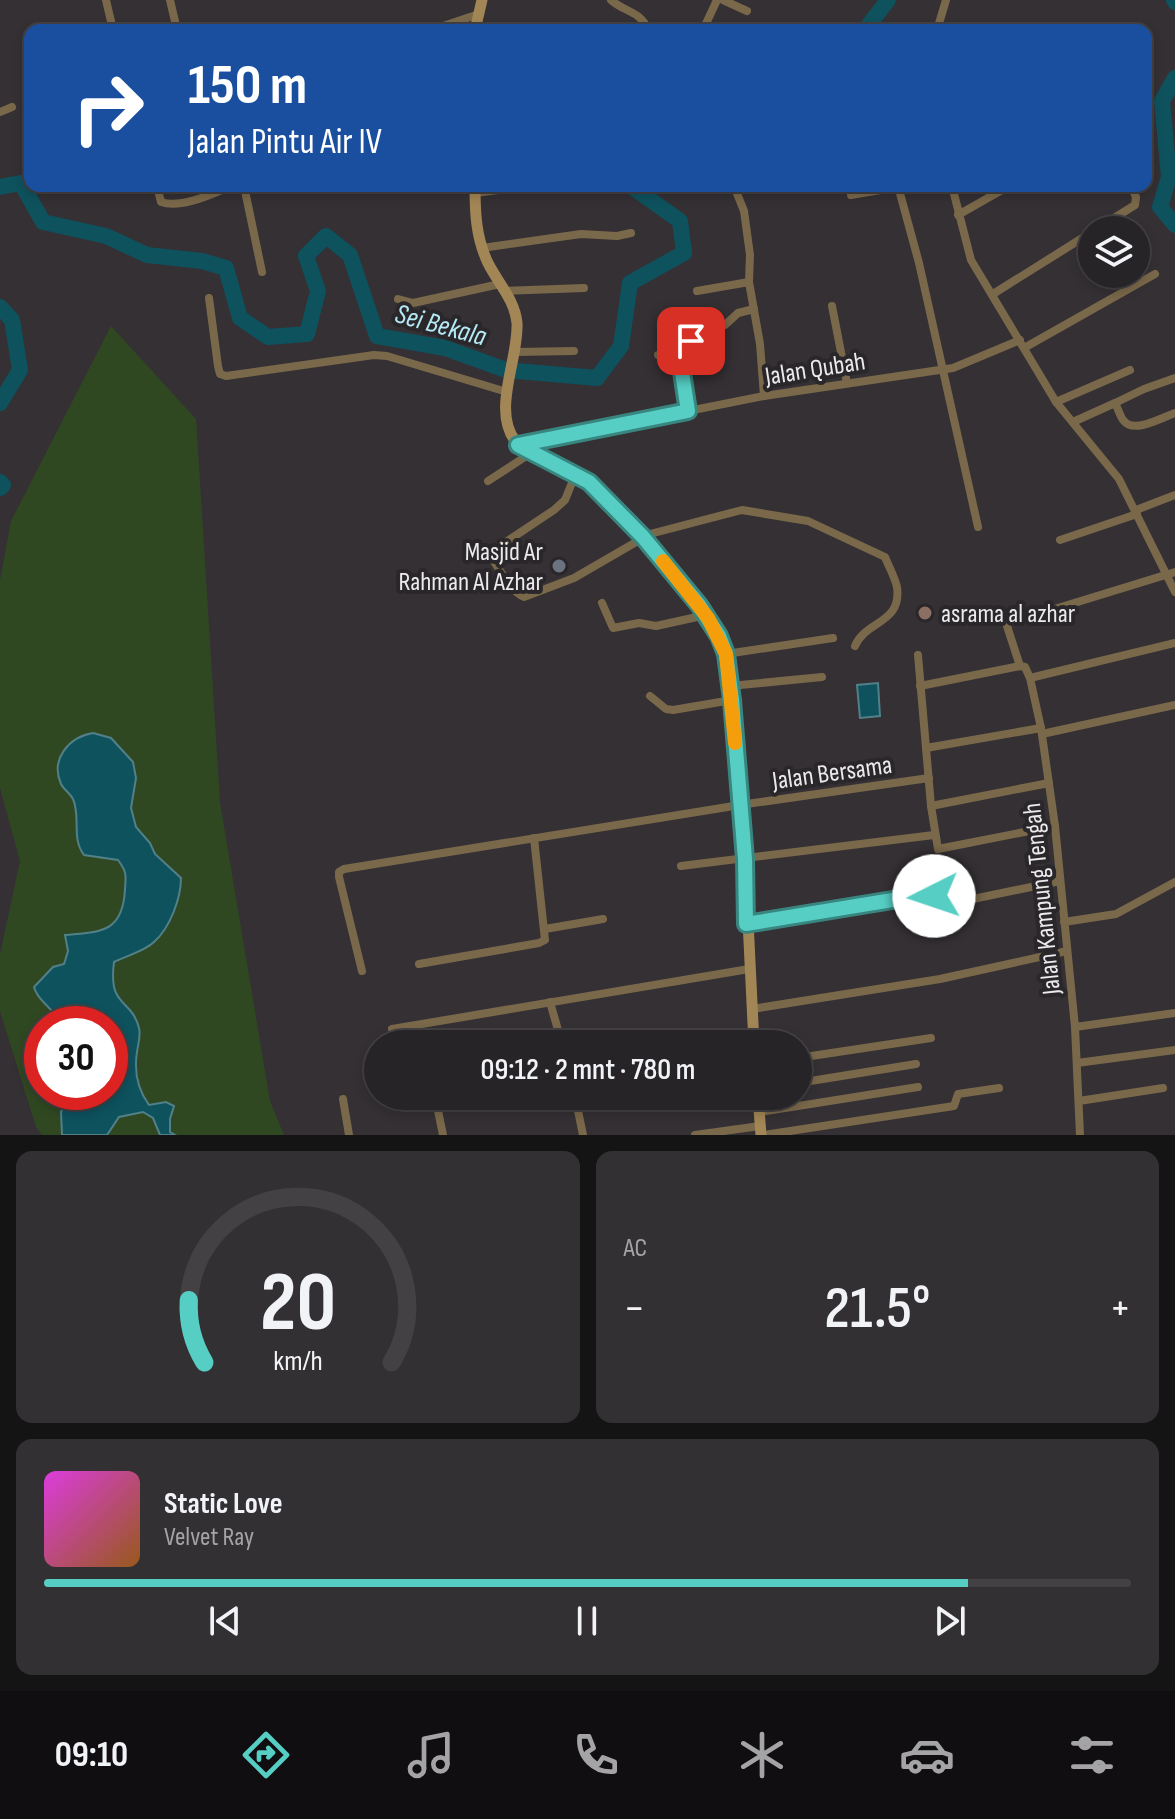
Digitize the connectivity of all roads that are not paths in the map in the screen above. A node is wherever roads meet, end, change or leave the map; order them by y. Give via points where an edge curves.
1 (106, 0) edge
2 (170, 0) edge
3 (482, 0) edge
4 (611, 0) edge
5 (720, 0) edge
6 (946, 0) edge
7 (747, 11) dead end
8 (479, 14) junction
9 (112, 24) edge
10 (176, 24) edge
11 (449, 24) edge
12 (476, 24) edge
13 (644, 24) edge
14 (706, 24) edge
15 (939, 24) edge
16 (12, 107) dead end
17 (0, 112) edge
18 (158, 192) edge
19 (215, 192) edge
20 (245, 192) edge
21 (475, 192) edge
22 (736, 192) edge
23 (867, 192) edge
24 (900, 192) edge
25 (953, 192) edge
26 (998, 192) edge
27 (1134, 192) edge
28 (851, 195) dead end
29 (958, 215) junction
30 (1117, 216) edge
31 (631, 233) dead end
32 (1078, 240) edge
33 (482, 248) junction
34 (262, 272) dead end
35 (1155, 274) dead end
36 (749, 282) junction
37 (502, 287) junction
38 (584, 288) dead end
39 (697, 291) dead end
40 (993, 294) junction
41 (209, 298) dead end
42 (398, 299) dead end
43 (832, 306) dead end
44 (754, 309) junction
45 (1022, 344) junction
46 (574, 351) dead end
47 (679, 353) junction
48 (514, 354) junction
49 (658, 355) dead end
50 (943, 370) junction
51 (1130, 370) dead end
52 (1175, 378) edge
53 (847, 383) junction
54 (508, 387) junction
55 (764, 396) junction
56 (1056, 402) junction
57 (1115, 403) junction
58 (688, 411) junction
59 (1175, 413) edge
60 (1073, 422) junction
61 (518, 445) junction
62 (531, 453) junction
63 (576, 473) junction
64 (488, 481) dead end
65 (1175, 495) edge
66 (1136, 512) junction
67 (978, 527) dead end
68 (643, 537) junction
69 (1060, 540) dead end
70 (1172, 574) edge
71 (1175, 592) edge
72 (602, 603) dead end
73 (706, 615) junction
74 (833, 638) dead end
75 (1175, 643) edge
76 (855, 646) dead end
77 (726, 654) junction
78 (918, 655) dead end
79 (1020, 666) junction
80 (822, 677) dead end
81 (1030, 678) junction
82 (730, 686) junction
83 (920, 686) junction
84 (650, 696) dead end
85 (732, 700) junction
86 (1175, 705) edge
87 (1042, 731) junction
88 (926, 748) junction
89 (929, 778) junction
90 (1049, 783) junction
91 (740, 805) junction
92 (931, 806) junction
93 (1055, 826) junction
94 (934, 835) junction
95 (534, 838) junction
96 (745, 859) junction
97 (681, 866) dead end
98 (1060, 881) junction
99 (1175, 882) edge
100 (603, 919) dead end
101 (1064, 922) junction
102 (746, 924) junction
103 (545, 929) junction
104 (1067, 951) junction
105 (419, 964) dead end
106 (749, 969) junction
107 (362, 971) dead end
108 (550, 1002) junction
109 (752, 1009) junction
110 (1175, 1013) edge
111 (1075, 1027) junction
112 (392, 1029) dead end
113 (558, 1030) edge
114 (753, 1030) edge
115 (931, 1038) dead end
116 (1175, 1050) edge
117 (812, 1056) edge
118 (1077, 1063) junction
119 (916, 1064) dead end
120 (812, 1081) edge
121 (918, 1087) dead end
122 (999, 1088) dead end
123 (1163, 1088) dead end
124 (343, 1099) dead end
125 (1079, 1101) junction
126 (438, 1110) edge
127 (578, 1110) edge
128 (760, 1112) joint
129 (762, 1132) edge
130 (349, 1135) edge
131 (443, 1135) edge
132 (583, 1135) edge
133 (695, 1135) edge
134 (1080, 1135) edge

1 - 9 street
2 - 10 street
3 - 8 main road
4 - 13 street via 636,13
5 - 7 street
5 - 14 street
6 - 15 street
8 - 11 street
8 - 12 main road
16 - 17 street
18 - 19 street via 167,204
20 - 34 street
21 - 33 main road
22 - 36 street via 744,211
23 - 28 street
24 - 50 street
25 - 29 street
26 - 29 street
27 - 30 street via 1135,205
29 - 40 street via 968,252
31 - 33 street via 581,234
32 - 40 street
33 - 37 main road
35 - 45 street, Jalan Qubah
36 - 39 street
36 - 44 street
37 - 38 street
37 - 42 street via 413,303
37 - 48 main road via 516,314
40 - 45 street
41 - 54 street via 218,366 226,376 374,355
43 - 53 street
44 - 47 street via 693,334 688,348
44 - 55 street
45 - 50 street, Jalan Qubah
45 - 56 street
46 - 48 street
47 - 49 street
47 - 58 street
48 - 54 main road
50 - 53 street, Jalan Qubah
50 - 67 street
51 - 56 street
52 - 57 street
53 - 55 street, Jalan Qubah
54 - 61 main road via 507,424
55 - 58 street, Jalan Qubah
56 - 60 street
57 - 59 street via 1130,425
57 - 60 street
58 - 61 street, Jalan Qubah
60 - 66 street via 1119,479
61 - 62 main road
62 - 63 main road
62 - 64 street
63 - 68 main road
63 - 68 street via 565,500 491,552 512,589 524,597 543,592
65 - 66 street
66 - 69 street
66 - 70 street
68 - 73 main road
68 - 76 street via 742,510 808,521 866,547 885,557 897,588 895,608
70 - 71 street
70 - 79 street via 1009,623
72 - 73 street via 613,628
73 - 77 main road
74 - 77 street
75 - 81 street
77 - 82 main road
78 - 83 street
79 - 81 street, Jalan Kampung Tengah
79 - 83 street
80 - 82 street
81 - 87 street, Jalan Kampung Tengah
82 - 85 main road
83 - 88 street
84 - 85 street via 673,710
85 - 91 main road
86 - 87 street
87 - 88 street
87 - 90 street, Jalan Kampung Tengah
88 - 89 street
89 - 91 street, Jalan Bersama
89 - 92 street
90 - 92 street
90 - 93 street, Jalan Kampung Tengah
91 - 95 street, Jalan Bersama
91 - 96 main road
92 - 94 street
93 - 94 street via 941,849
93 - 98 street, Jalan Kampung Tengah
94 - 96 street
95 - 103 street
95 - 107 street, Jalan Bersama via 339,872
96 - 97 street
96 - 102 main road
98 - 101 street, Jalan Kampung Tengah
98 - 102 street via 944,905 923,895
99 - 101 street via 1116,914
100 - 103 street
101 - 104 street, Jalan Kampung Tengah
102 - 106 main road
103 - 105 street via 545,940 539,943
104 - 109 street via 940,979
104 - 111 street, Jalan Kampung Tengah
106 - 108 street
106 - 109 main road
108 - 112 street
108 - 113 street
109 - 114 main road
110 - 111 street
111 - 118 street, Jalan Kampung Tengah
115 - 117 street
116 - 118 street
118 - 125 street, Jalan Kampung Tengah
119 - 120 street
121 - 128 street
122 - 129 street via 958,1094 954,1106
123 - 125 street
124 - 130 street
125 - 134 street, Jalan Kampung Tengah
126 - 131 street
127 - 132 street
128 - 129 main road
129 - 133 street

